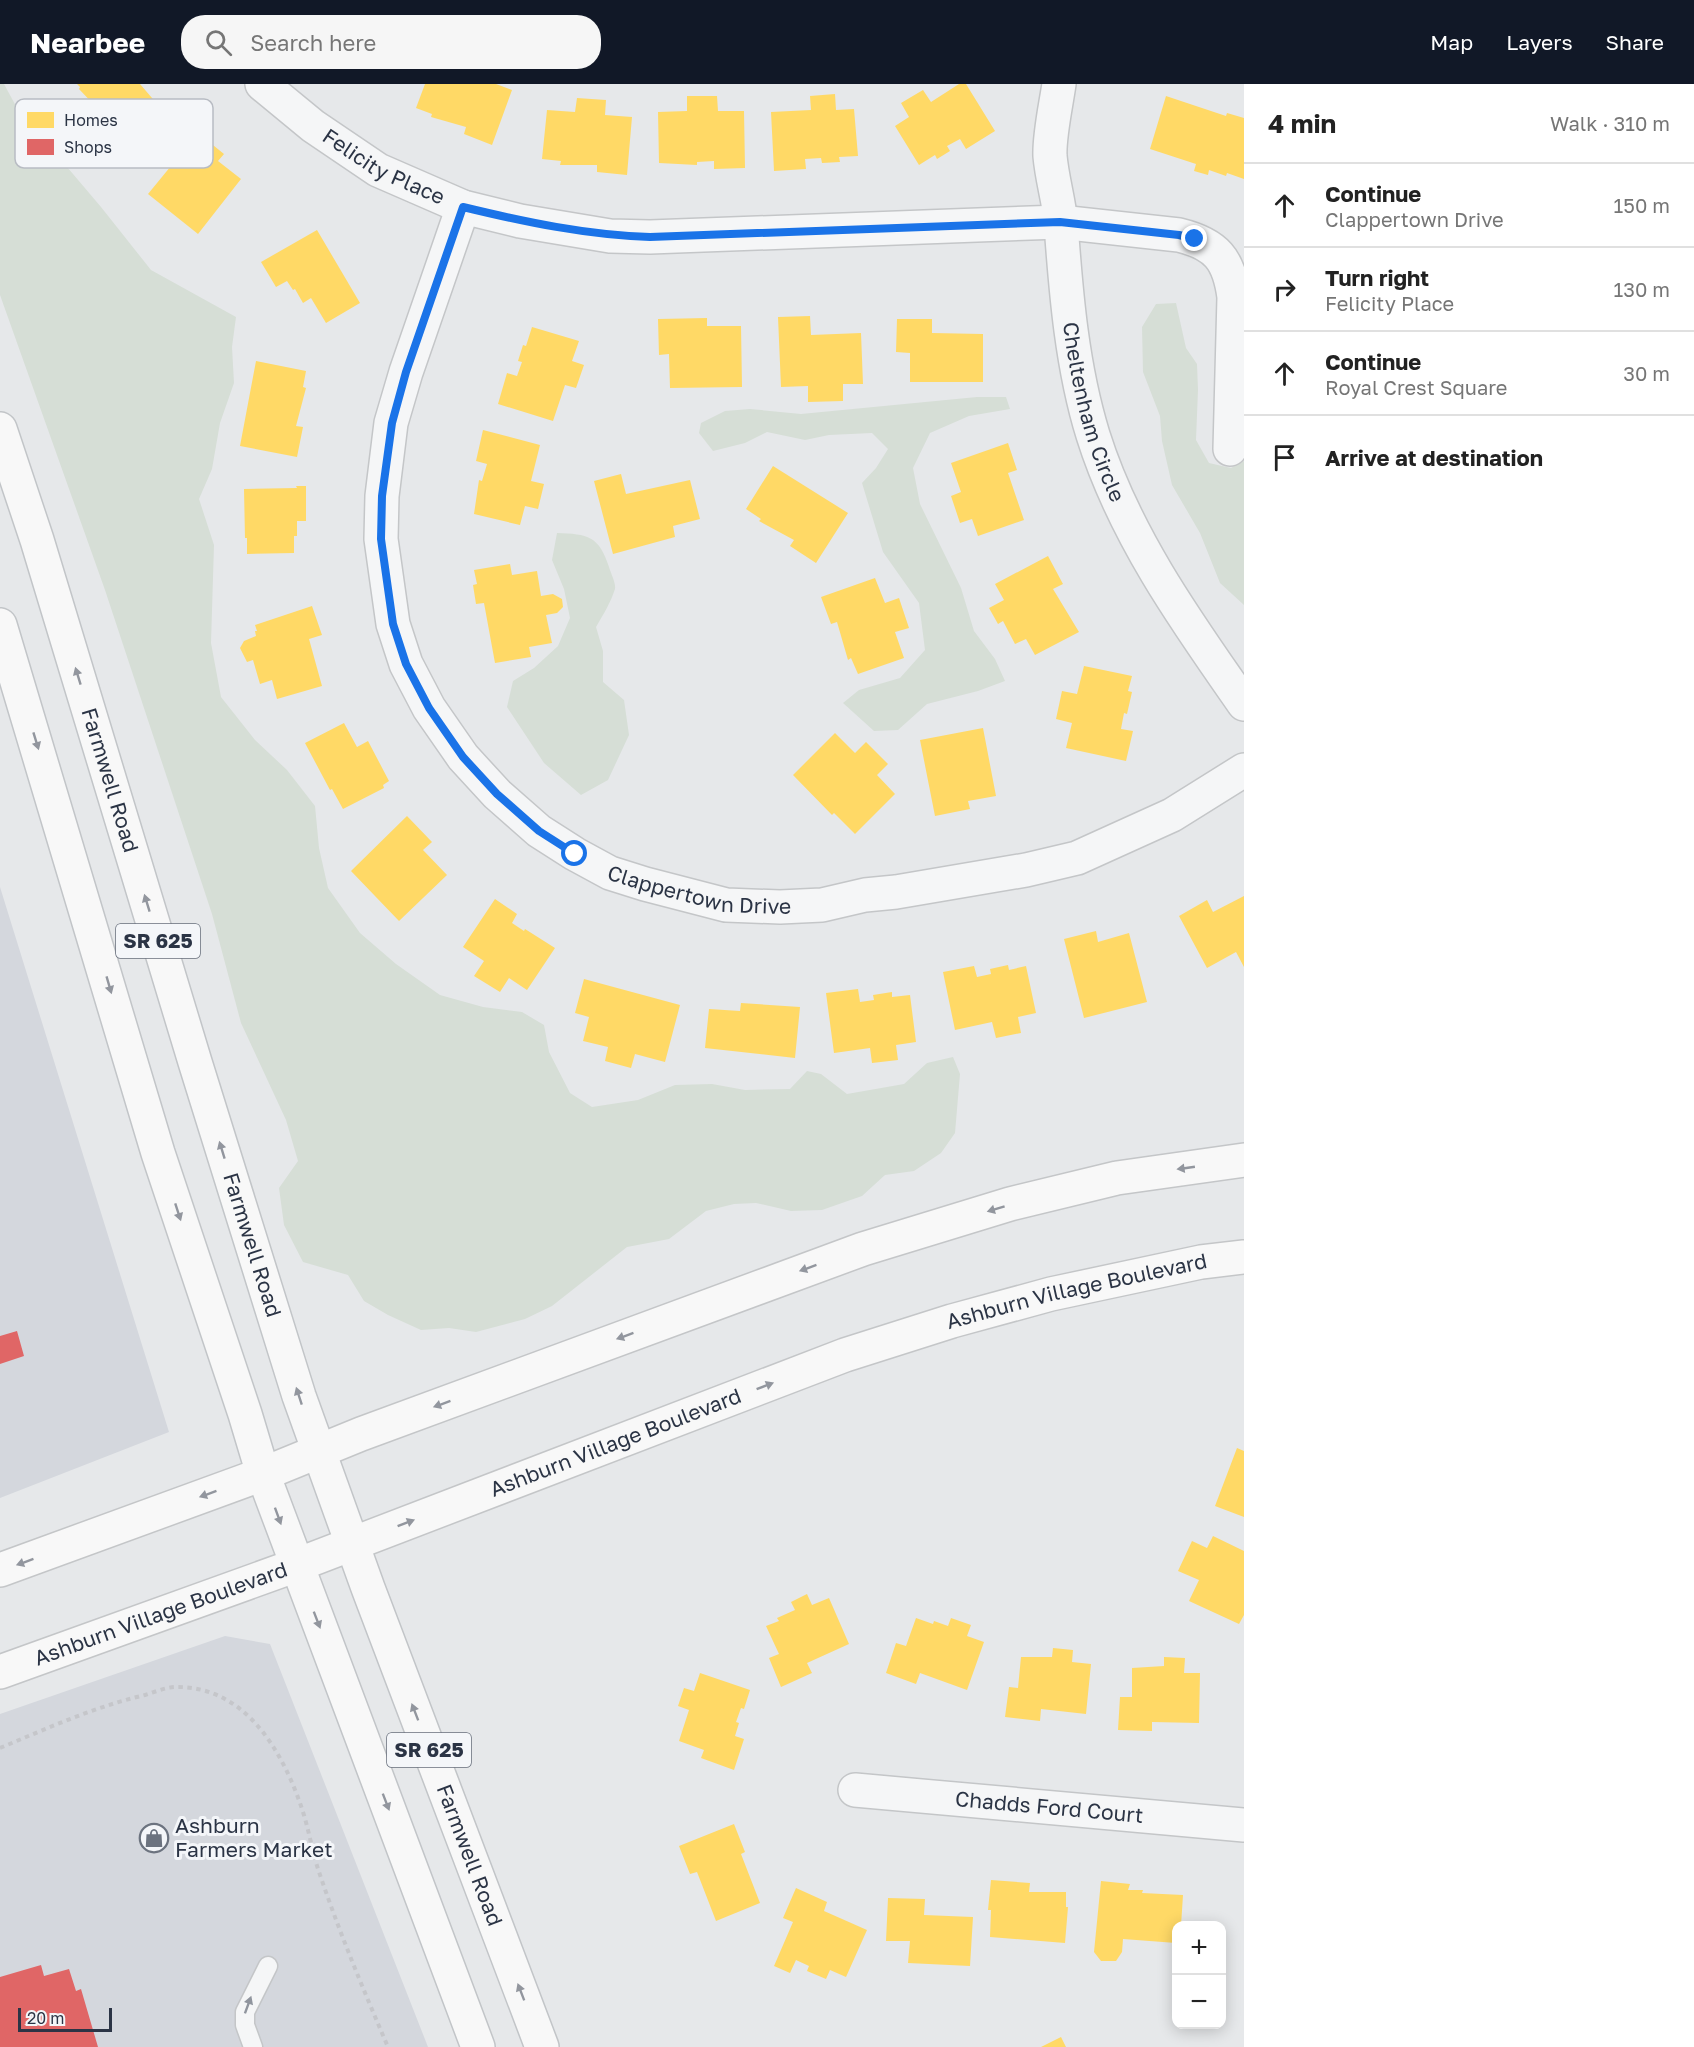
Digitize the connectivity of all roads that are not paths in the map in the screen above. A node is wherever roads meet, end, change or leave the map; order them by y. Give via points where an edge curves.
1 (262, 84) edge
2 (1059, 84) edge
3 (463, 207) junction
4 (1060, 222) junction
5 (0, 429) edge
6 (1230, 449) dead end
7 (0, 625) edge
8 (1244, 704) edge
9 (1244, 770) edge
10 (1244, 1160) edge
11 (1244, 1257) edge
12 (318, 1452) junction
13 (263, 1474) junction
14 (351, 1543) junction
15 (297, 1565) junction
16 (0, 1570) edge
17 (0, 1672) edge
18 (855, 1790) dead end
19 (1244, 1825) edge
20 (268, 1966) dead end
21 (254, 2047) edge
22 (478, 2047) edge
23 (542, 2047) edge

1 - 3 street, Felicity Place via 313,126 378,170
2 - 4 street, Cheltenham Circle via 1050,155
3 - 4 street, Felicity Place via 610,236
3 - 9 street, Clappertown Drive via 392,423 382,496 381,539 393,624 406,664 429,708 463,757 539,831 610,873 726,905 822,904 1077,858 1172,815
4 - 6 street, Felicity Place via 1179,235 1208,245 1217,253 1232,280 1234,297
4 - 8 street, Cheltenham Circle via 1081,383 1110,483 1156,573
12 -> 5 main road, Farmwell Road / SR 625
7 -> 13 main road, SR 625 via 158,1153
10 -> 12 main road via 1117,1178 1010,1204 863,1249
14 -> 11 main road, Ashburn Village Boulevard via 866,1348 1051,1294 1201,1262
12 - 13 main road
12 - 14 main road, Farmwell Road / SR 625
13 -> 15 main road, SR 625
13 -> 16 main road
14 - 15 main road, Ashburn Village Boulevard
23 -> 14 main road, Farmwell Road / SR 625
15 - 17 main road, Ashburn Village Boulevard
15 -> 22 main road, SR 625
18 - 19 street, Chadds Ford Court
21 -> 20 lane via 245,2025 245,2012

